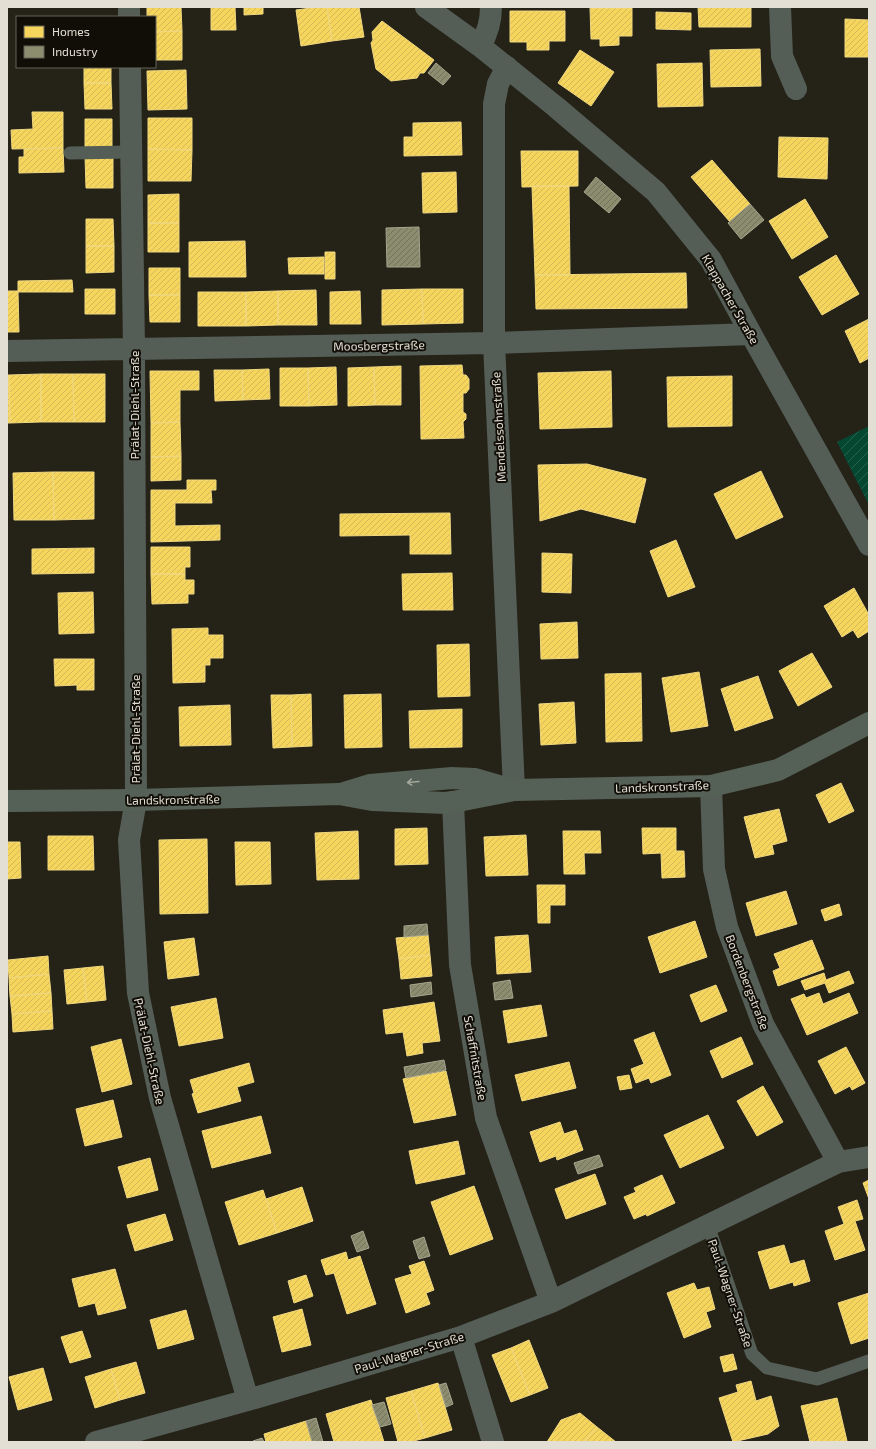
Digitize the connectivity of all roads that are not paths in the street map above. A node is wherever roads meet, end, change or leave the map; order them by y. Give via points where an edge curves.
1 (426, 7) edge
2 (491, 7) edge
3 (780, 7) edge
4 (480, 46) junction
5 (507, 67) junction
6 (130, 68) edge
7 (796, 89) dead end
8 (131, 152) junction
9 (70, 153) dead end
10 (751, 334) junction
11 (494, 343) junction
12 (134, 349) junction
13 (7, 351) edge
14 (869, 545) edge
15 (869, 723) edge
16 (711, 786) junction
17 (514, 790) junction
18 (339, 794) junction
19 (136, 800) junction
20 (7, 801) edge
21 (453, 802) junction
22 (869, 1157) edge
23 (838, 1162) junction
24 (708, 1225) junction
25 (551, 1302) junction
26 (461, 1337) junction
27 (869, 1361) edge
28 (248, 1400) junction
29 (96, 1442) edge
30 (493, 1442) edge

1 - 4 street, Klappacher Straße
2 - 4 street via 488,32
3 - 7 street via 782,56
4 - 5 street, Klappacher Straße
5 - 10 street, Klappacher Straße via 589,133 656,192 712,260
5 - 11 street, Mendelssohnstraße via 498,84 494,104
6 - 8 street, Prälat-Diehl-Straße
8 - 9 lane
8 - 12 street, Prälat-Diehl-Straße
10 - 11 street, Moosbergstraße
10 - 14 street, Klappacher Straße
11 - 12 street, Moosbergstraße
11 - 17 street, Mendelssohnstraße
12 - 13 street, Moosbergstraße
12 - 19 street, Prälat-Diehl-Straße
15 - 16 main road, Landskronstraße via 778,770
16 - 17 main road, Landskronstraße
16 - 23 street, Bordenbergstraße via 714,869 727,927 763,1024
17 -> 18 main road, Landskronstraße via 475,779 452,778 370,785
17 - 21 main road, Landskronstraße
18 - 19 main road, Landskronstraße
18 - 21 main road, Landskronstraße via 372,800
19 - 20 main road, Landskronstraße
19 - 28 street, Prälat-Diehl-Straße via 129,840 138,993 160,1098
21 - 25 street, Schaffnitstraße via 460,965 486,1118
22 - 23 street, Paul-Wagner-Straße
23 - 24 street, Paul-Wagner-Straße
24 - 25 street, Paul-Wagner-Straße
24 - 27 lane, Paul-Wagner-Straße via 752,1354 767,1368 817,1379
25 - 26 street, Paul-Wagner-Straße
26 - 28 street, Paul-Wagner-Straße
26 - 30 street
28 - 29 street, Paul-Wagner-Straße

